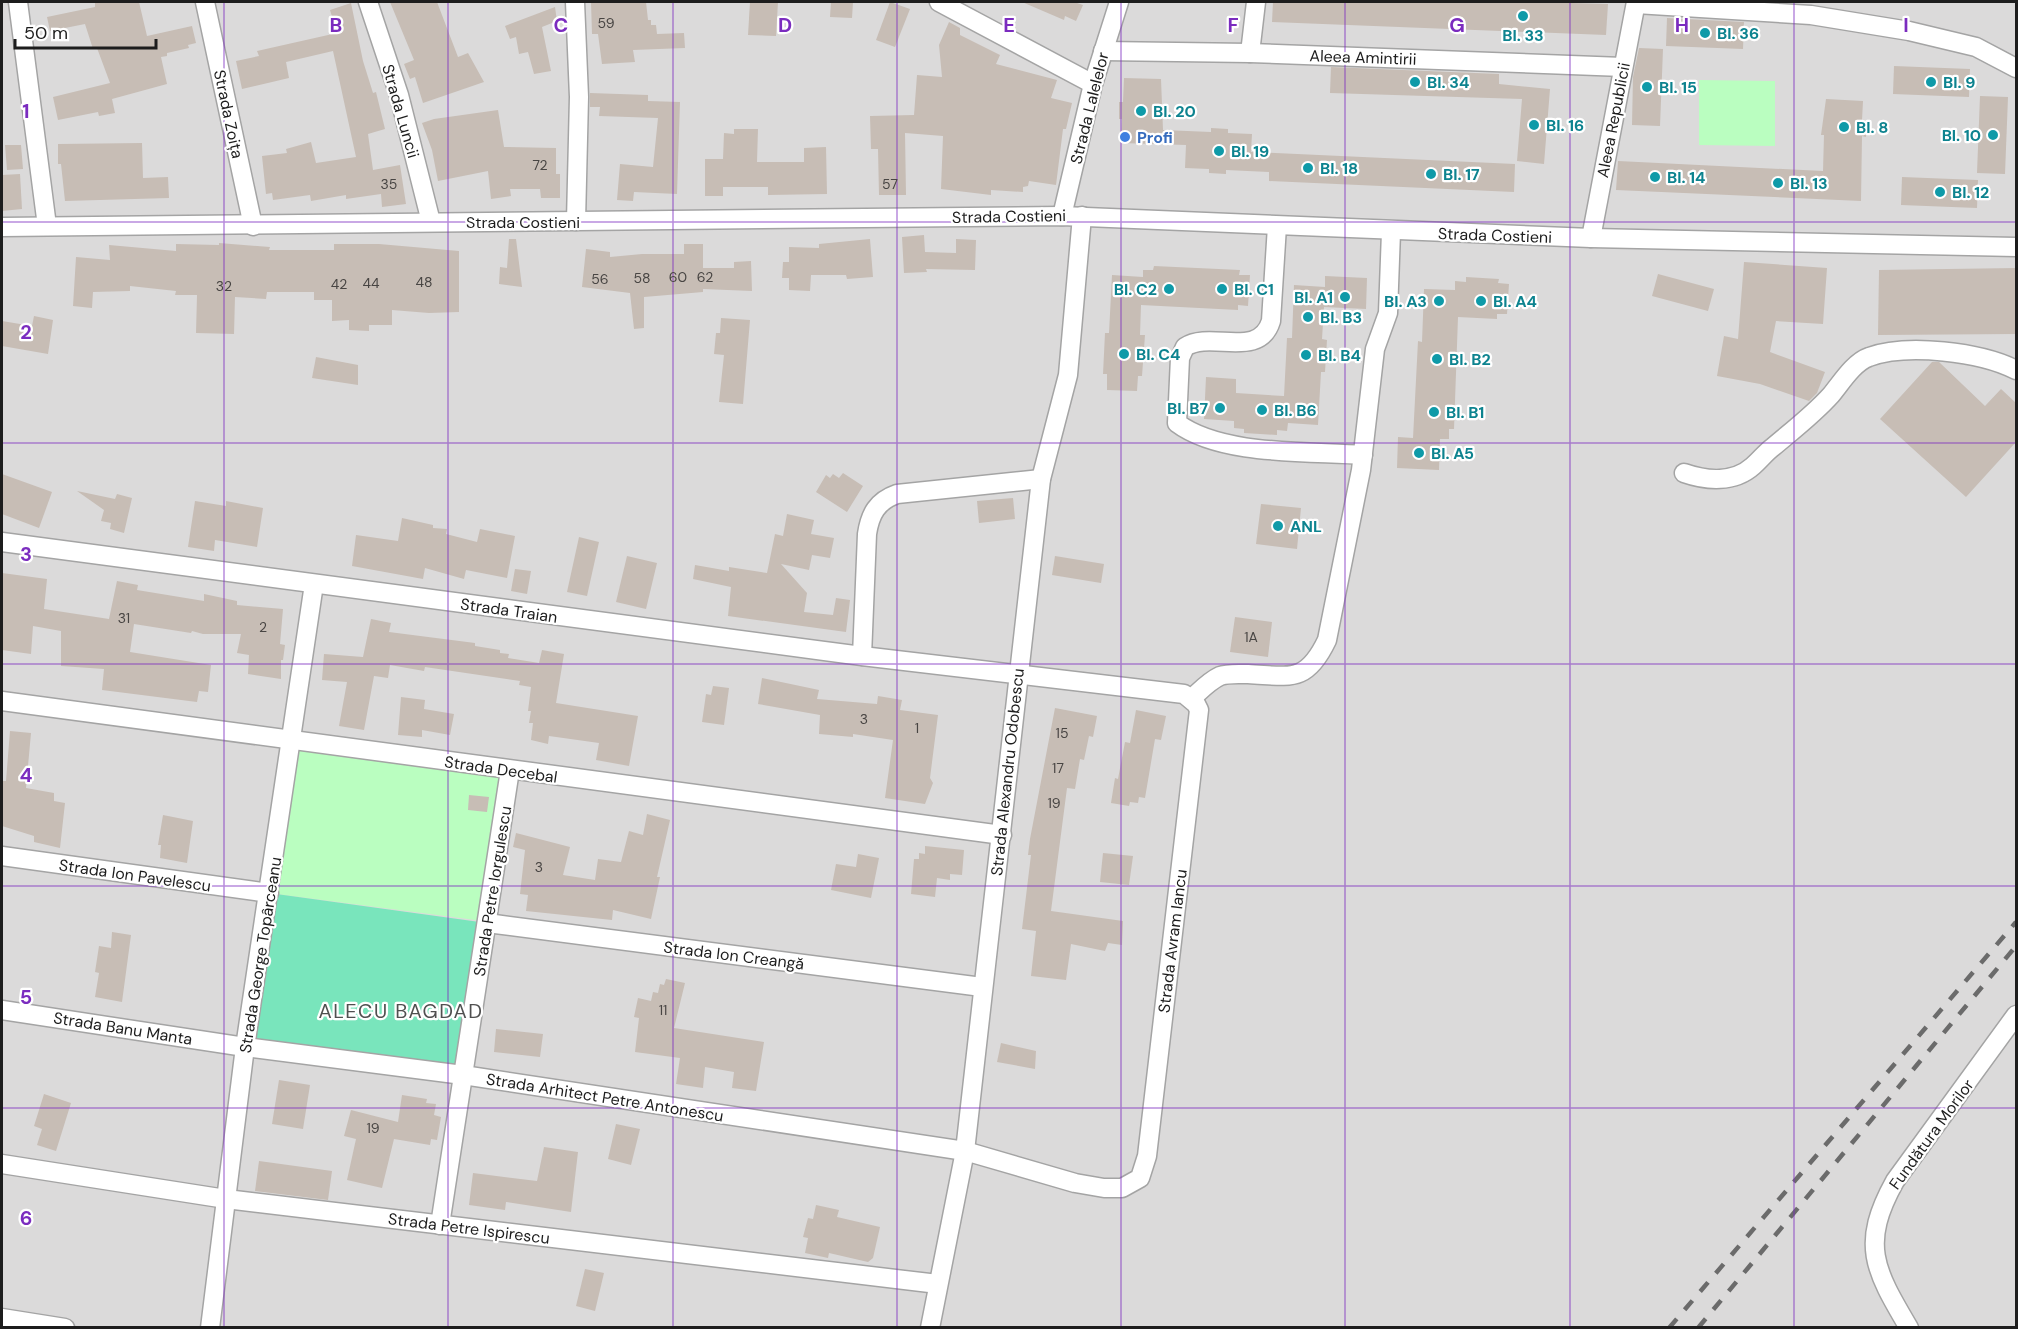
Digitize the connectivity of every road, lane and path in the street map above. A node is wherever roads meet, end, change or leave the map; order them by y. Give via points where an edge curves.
1 (18, 2) edge
2 (205, 2) edge
3 (368, 2) edge
4 (575, 2) edge
5 (939, 2) edge
6 (1119, 2) edge
7 (1256, 2) edge
8 (1636, 3) edge
9 (1811, 8) edge
10 (1103, 51) junction
11 (1250, 53) junction
12 (1623, 67) junction
13 (2016, 68) edge
14 (1092, 84) junction
15 (1062, 216) junction
16 (1082, 216) junction
17 (576, 221) junction
18 (431, 222) junction
19 (47, 226) junction
20 (253, 226) junction
21 (1277, 226) junction
22 (2, 227) edge
23 (1391, 232) junction
24 (1591, 238) junction
25 (2016, 247) edge
26 (2016, 370) edge
27 (1362, 455) junction
28 (1684, 473) dead end
29 (1041, 479) junction
30 (2, 542) edge
31 (314, 584) junction
32 (862, 656) junction
33 (1018, 675) junction
34 (1191, 699) junction
35 (2, 701) edge
36 (292, 740) junction
37 (510, 770) junction
38 (1002, 835) junction
39 (2, 856) edge
40 (269, 893) junction
41 (487, 923) junction
42 (982, 987) junction
43 (2, 1010) edge
44 (2016, 1015) edge
45 (245, 1047) junction
46 (463, 1075) junction
47 (964, 1151) junction
48 (2, 1164) edge
49 (226, 1199) junction
50 (440, 1224) junction
51 (938, 1284) junction
52 (2, 1318) edge
53 (65, 1328) edge
54 (210, 1328) edge
55 (930, 1328) edge
56 (1910, 1328) edge

1 - 19 street
2 - 20 street, Strada Zoița
3 - 18 street, Strada Luncii via 399,95
4 - 17 street via 579,97
5 - 14 street
6 - 10 street, Strada Lalelelor
7 - 11 street
8 - 9 street
8 - 12 street, Aleea Republicii
9 - 13 street via 1976,47
10 - 11 street, Aleea Amintirii
10 - 14 street, Strada Lalelelor
11 - 12 street, Aleea Amintirii
12 - 24 street, Aleea Republicii
14 - 15 street, Strada Lalelelor
15 - 16 street, Strada Costieni
15 - 17 street, Strada Costieni
16 - 21 street, Strada Costieni
16 - 29 street, Strada Alexandru Odobescu via 1068,375
17 - 18 street, Strada Costieni
18 - 20 street, Strada Costieni
19 - 20 street, Strada Costieni
19 - 22 street, Strada Costieni
21 - 23 street, Strada Costieni
21 - 27 street via 1267,332 1251,341 1199,342 1185,347 1180,358 1177,423 1192,434 1222,445
23 - 24 street, Strada Costieni
23 - 27 street via 1388,313 1376,349
24 - 25 street, Strada Costieni
26 - 28 street via 1977,355 1943,351 1867,357 1819,408 1752,467 1731,478 1710,480
27 - 34 street via 1327,640 1318,659 1307,669 1285,678 1222,675
29 - 32 street via 897,494 878,505 867,534
29 - 33 street, Strada Alexandru Odobescu
30 - 31 street, Strada Traian
31 - 32 street, Strada Traian
31 - 36 street, Strada George Topârceanu
32 - 33 street, Strada Traian
33 - 34 street via 1184,694
33 - 38 street, Strada Alexandru Odobescu
34 - 47 street, Strada Avram Iancu via 1198,711 1198,725 1147,1156 1140,1178 1122,1188 1104,1188
35 - 36 street, Strada Decebal
36 - 37 street, Strada Decebal
36 - 40 street, Strada George Topârceanu
37 - 38 street, Strada Decebal
37 - 41 street, Strada Petre Iorgulescu
38 - 42 street, Strada Alexandru Odobescu
39 - 40 street, Strada Ion Pavelescu
40 - 45 street, Strada George Topârceanu
41 - 42 street, Strada Ion Creangă
41 - 46 street, Strada Petre Iorgulescu
42 - 47 street, Strada Alexandru Odobescu
43 - 45 street, Strada Banu Manta
44 - 56 street, Fundătura Morilor via 1895,1181 1875,1224 1875,1258
45 - 46 street, Strada Arhitect Petre Antonescu
45 - 49 street, Strada George Topârceanu
46 - 47 street, Strada Arhitect Petre Antonescu
46 - 50 street, Strada Petre Iorgulescu
47 - 51 street, Strada Alexandru Odobescu
48 - 49 street, Strada Petre Ispirescu
49 - 50 street, Strada Petre Ispirescu
49 - 54 street, Strada George Topârceanu
50 - 51 street, Strada Petre Ispirescu
51 - 55 street, Strada Alexandru Odobescu
52 - 53 street

